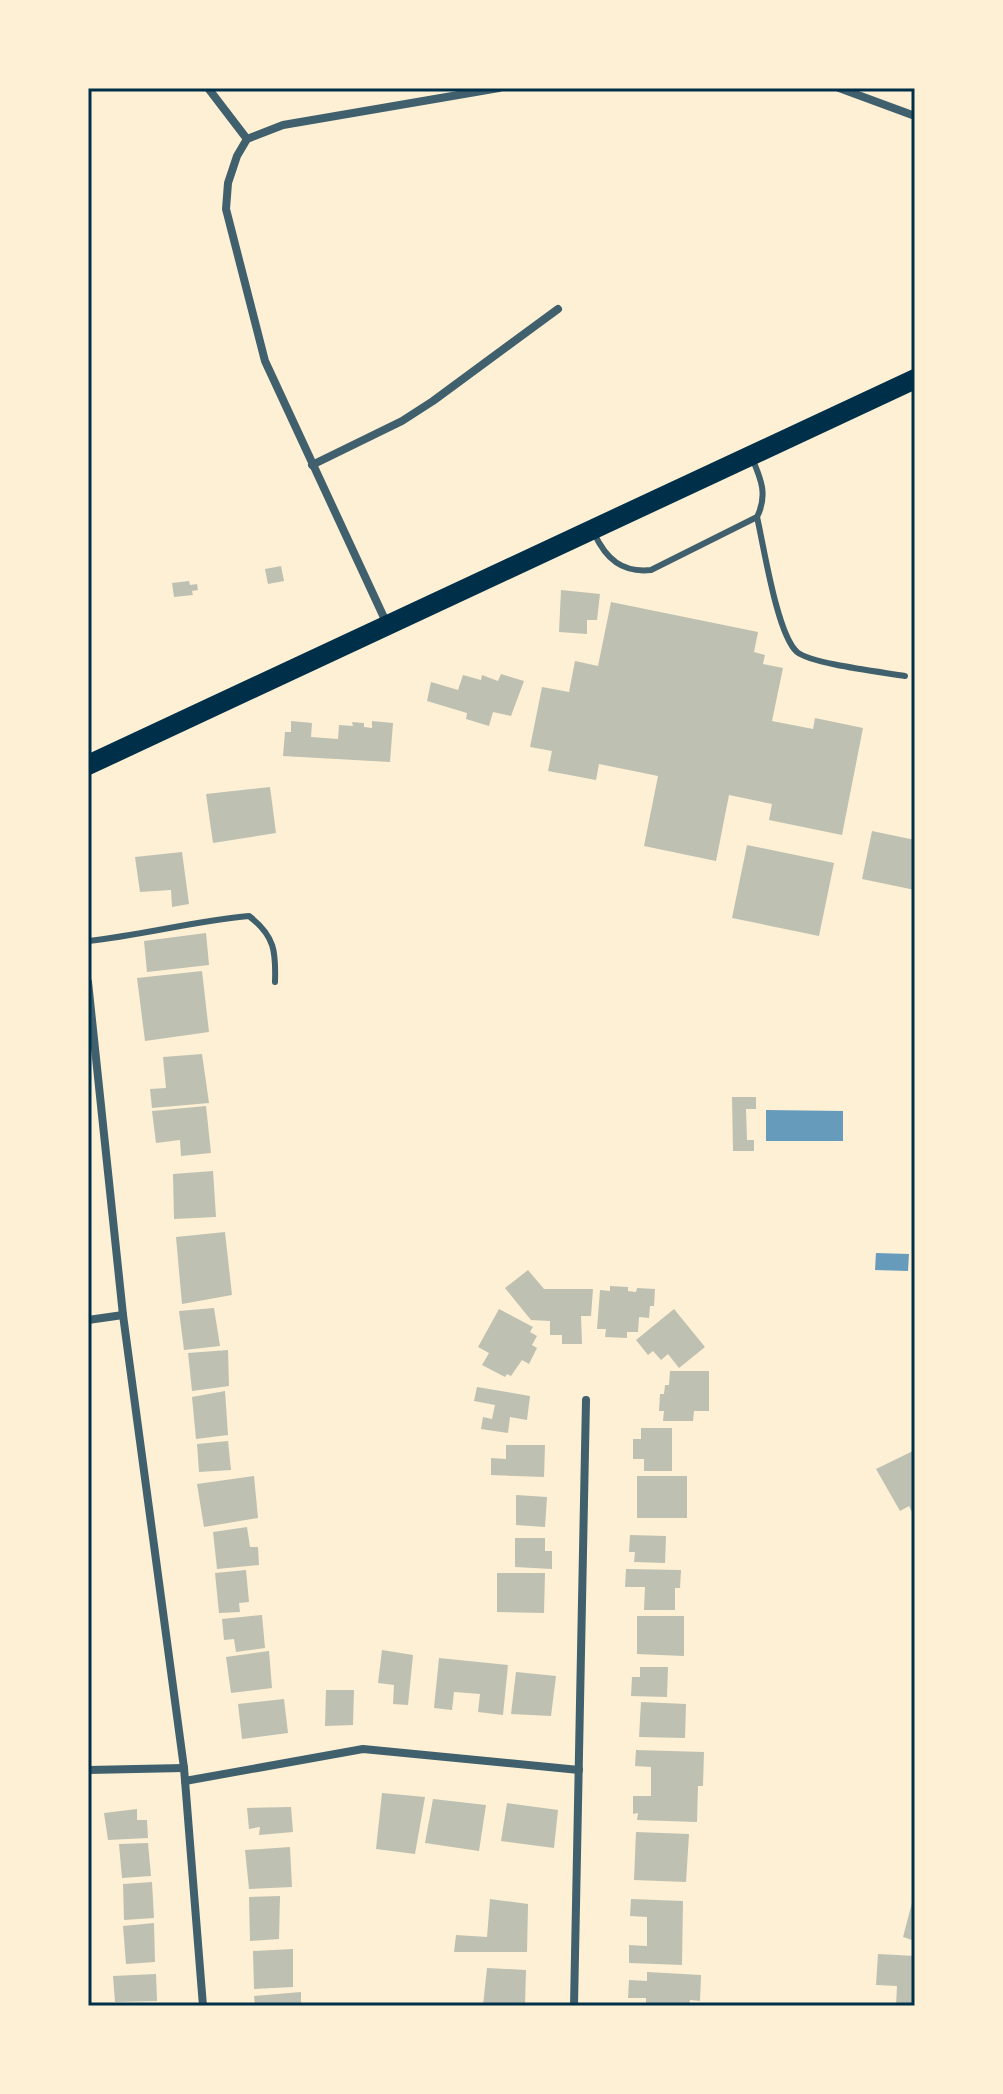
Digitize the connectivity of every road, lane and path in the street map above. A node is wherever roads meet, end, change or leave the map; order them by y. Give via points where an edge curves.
1 (208, 88) edge
2 (499, 88) edge
3 (839, 88) edge
4 (915, 116) edge
5 (247, 139) junction
6 (558, 309) dead end
7 (915, 379) edge
8 (751, 455) junction
9 (312, 465) junction
10 (757, 517) junction
11 (592, 529) junction
12 (387, 624) junction
13 (905, 676) dead end
14 (88, 765) edge
15 (88, 941) edge
16 (88, 982) edge
17 (275, 982) dead end
18 (123, 1315) junction
19 (88, 1320) edge
20 (586, 1400) dead end
21 (184, 1768) junction
22 (88, 1770) edge
23 (579, 1770) junction
24 (185, 1781) junction
25 (203, 2006) edge
26 (574, 2006) edge

1 - 5 street
2 - 5 street via 283,125
3 - 4 street
5 - 9 street via 228,183 226,209 265,361
6 - 9 street via 402,421
7 - 8 main road
8 - 10 lane via 763,485
8 - 11 main road
9 - 12 street
10 - 11 lane via 651,570 633,572 605,554
10 - 13 lane via 783,629 799,653
11 - 12 main road
12 - 14 main road
15 - 17 lane via 249,916 261,925 276,953
16 - 18 street
18 - 19 street
18 - 21 street
20 - 23 street
21 - 22 street
21 - 24 street
23 - 24 street via 363,1749
23 - 26 street
24 - 25 street

